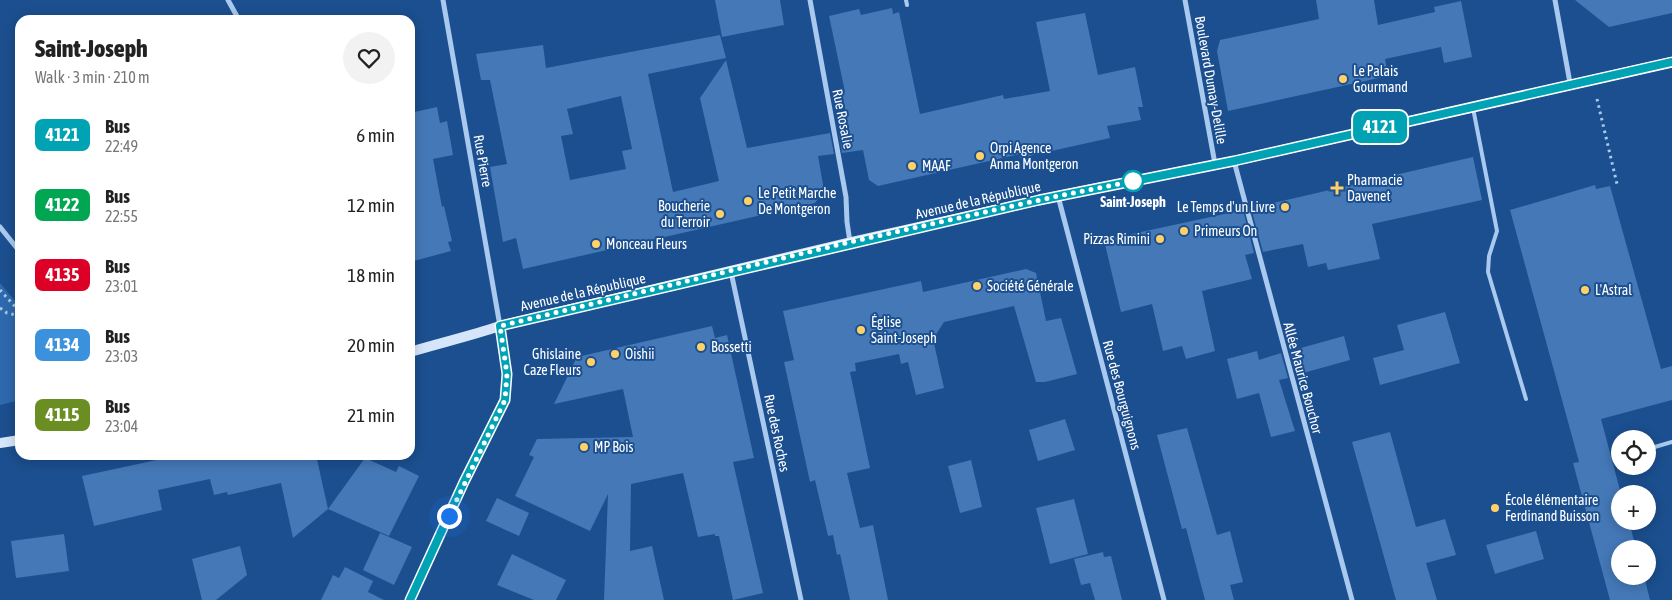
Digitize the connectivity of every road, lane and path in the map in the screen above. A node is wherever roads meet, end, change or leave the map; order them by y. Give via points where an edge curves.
1 (228, 0) edge
2 (443, 0) edge
3 (810, 0) edge
4 (906, 0) edge
5 (1185, 0) edge
6 (1555, 0) edge
7 (907, 5) dead end
8 (236, 15) edge
9 (1672, 62) edge
10 (1593, 79) junction
11 (1570, 84) junction
12 (1473, 106) junction
13 (1234, 161) junction
14 (1215, 164) junction
15 (1617, 184) dead end
16 (1058, 196) junction
17 (0, 227) edge
18 (850, 242) junction
19 (15, 246) edge
20 (730, 272) junction
21 (0, 290) edge
22 (15, 306) edge
23 (0, 308) edge
24 (15, 315) edge
25 (500, 326) junction
26 (415, 350) edge
27 (1526, 399) dead end
28 (15, 441) edge
29 (1672, 442) edge
30 (0, 443) edge
31 (1656, 447) edge
32 (410, 600) edge
33 (801, 600) edge
34 (1164, 600) edge
35 (1352, 600) edge

1 - 8 street
2 - 25 street, Rue Pierre
3 - 18 street, Rue Rosalie via 846,197
4 - 7 lane
5 - 14 street, Boulevard Dumay-Delille
6 - 11 street
9 - 10 main road, Avenue de la République
10 - 11 main road, Avenue de la République
10 - 15 path
11 - 12 main road, Avenue de la République
12 - 13 main road, Avenue de la République
12 - 27 lane via 1497,231 1488,272
13 - 14 main road, Avenue de la République
13 - 35 street, Allée Maurice Bouchor
14 - 16 main road, Avenue de la République
16 - 18 main road, Avenue de la République
16 - 34 street, Rue des Bourguignons
17 - 19 street
18 - 20 main road, Avenue de la République
20 - 25 main road, Avenue de la République
20 - 33 street, Rue des Roches
21 - 22 path
23 - 24 path
25 - 26 main road, Avenue de la République via 454,342
25 - 32 street via 507,374 505,400
28 - 30 main road
29 - 31 lane

